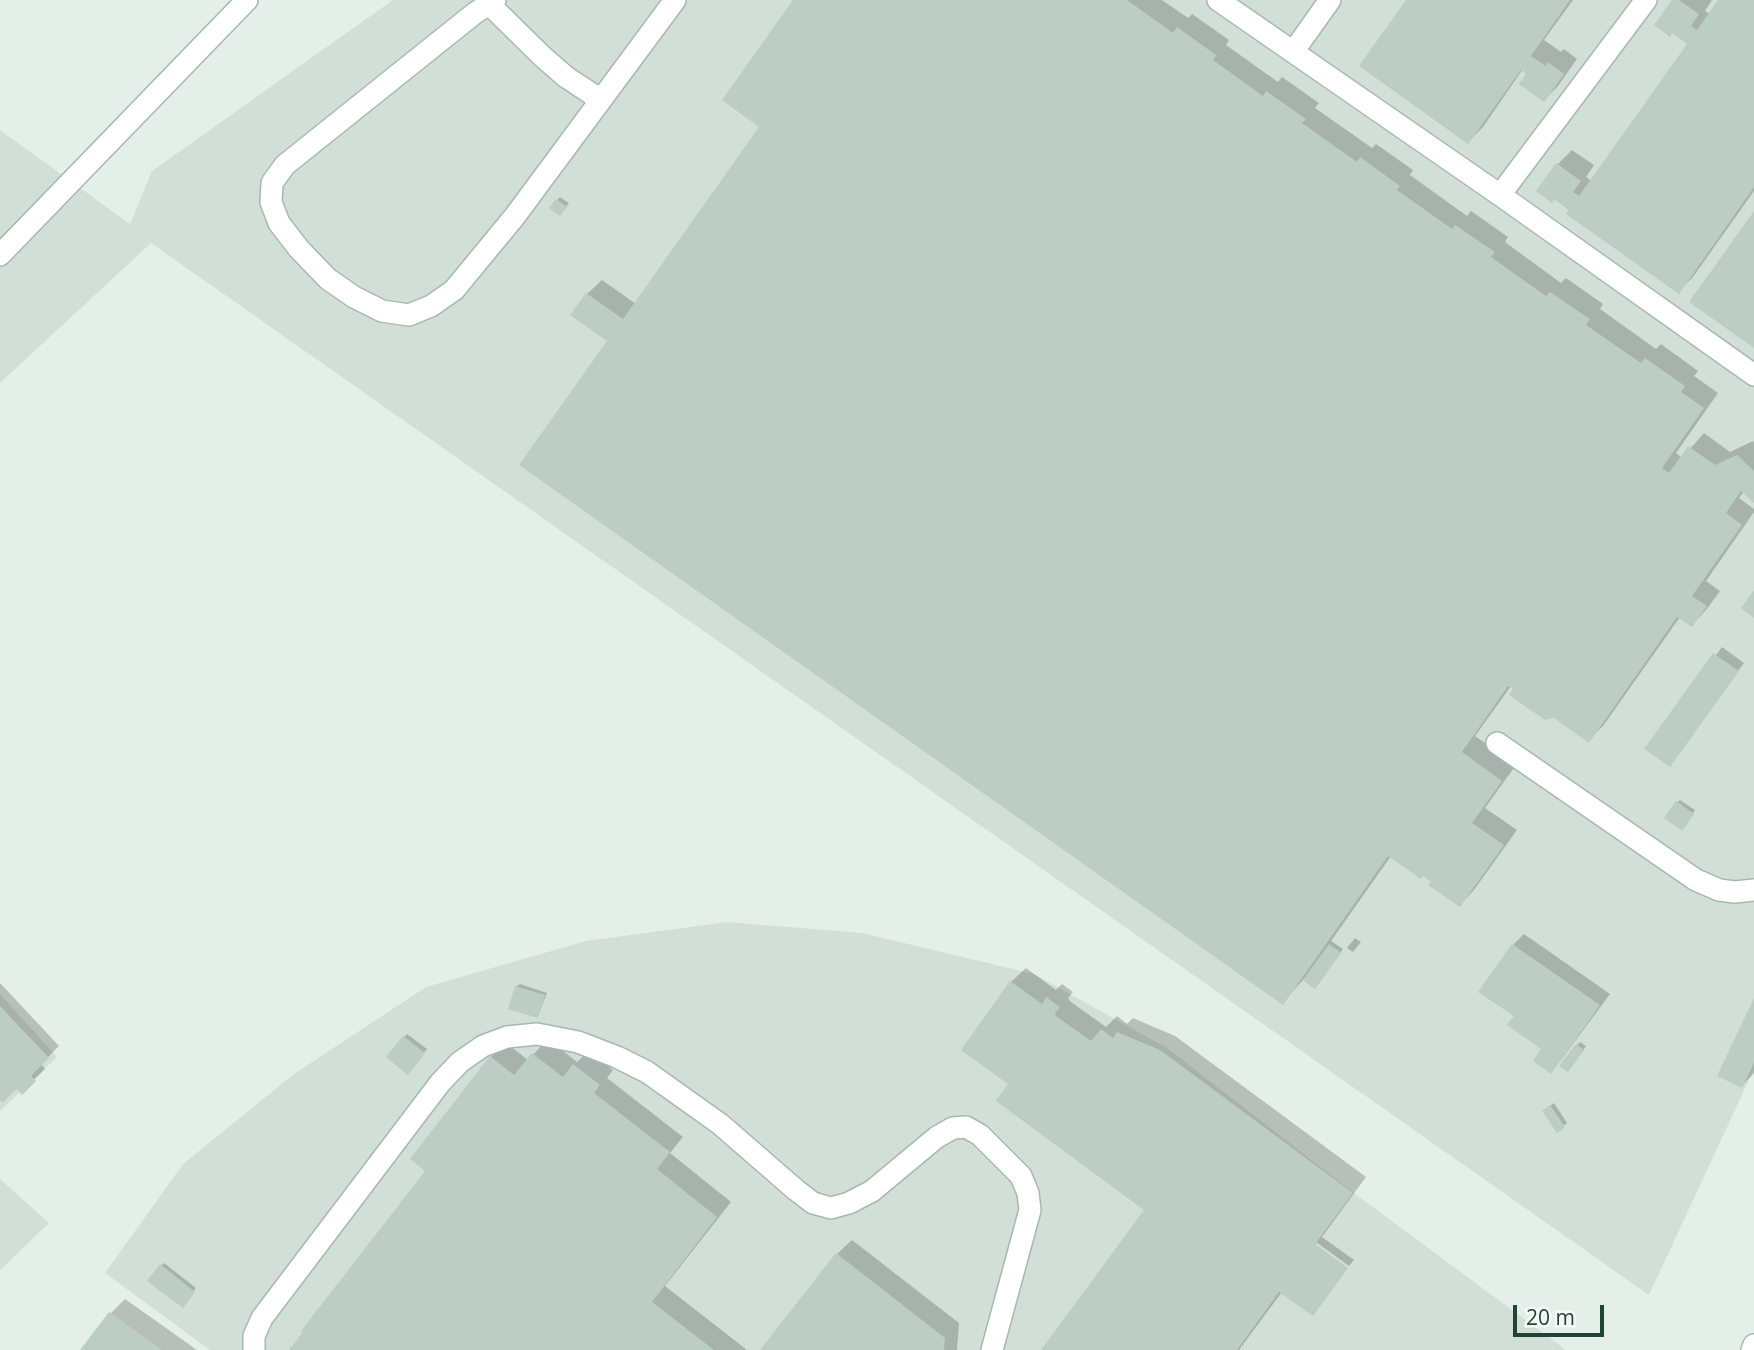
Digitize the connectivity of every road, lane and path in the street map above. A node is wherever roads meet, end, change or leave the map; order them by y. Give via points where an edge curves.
1 (247, 0) edge
2 (675, 0) edge
3 (1218, 0) edge
4 (1330, 0) edge
5 (1646, 0) edge
6 (492, 2) edge
7 (1293, 52) junction
8 (601, 100) junction
9 (1500, 195) junction
10 (2, 252) edge
11 (1754, 375) edge
12 (1497, 743) dead end
13 (1754, 890) edge
14 (1754, 1345) edge
15 (254, 1350) edge
16 (992, 1350) edge
17 (1752, 1350) edge

1 - 10 street
2 - 8 street
3 - 7 street
4 - 7 street
5 - 9 street
6 - 8 street via 543,57
6 - 8 street via 285,165 272,183 271,202 279,223 328,279 382,311 409,314 431,306 454,290
7 - 9 street
9 - 11 street
12 - 13 street via 1696,880 1718,890
14 - 17 street
15 - 16 street via 262,1318 440,1083 483,1046 537,1034 578,1042 647,1072 720,1124 813,1203 831,1208 872,1191 953,1128 966,1127 980,1135 1021,1176 1030,1210

